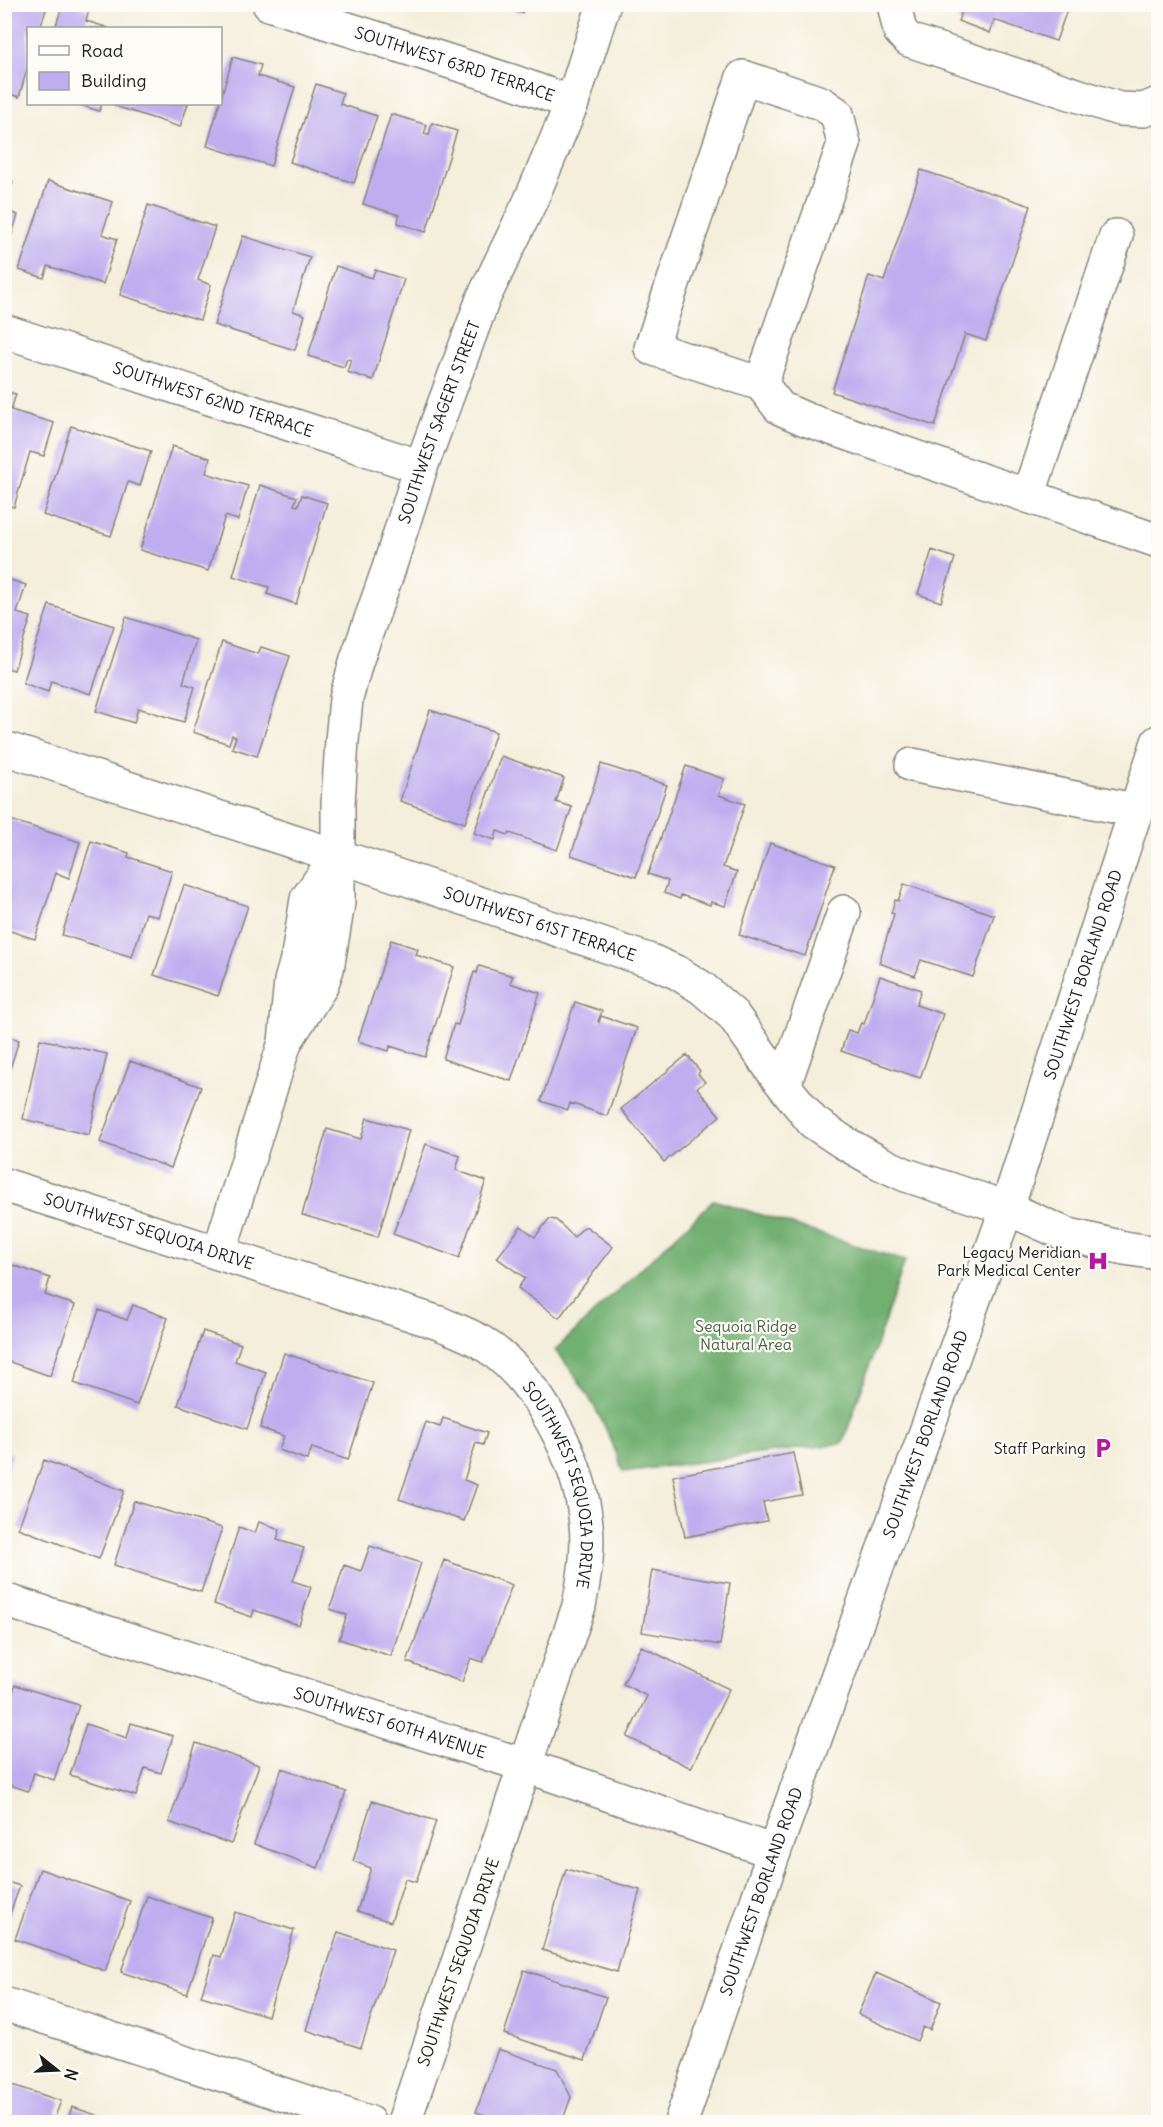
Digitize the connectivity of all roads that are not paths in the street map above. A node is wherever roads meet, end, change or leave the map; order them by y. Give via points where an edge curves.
1 (269, 4) edge
2 (604, 4) edge
3 (894, 4) edge
4 (572, 103) junction
5 (1158, 104) edge
6 (1116, 236) dead end
7 (4, 331) edge
8 (761, 384) junction
9 (422, 467) junction
10 (1028, 496) junction
11 (1158, 541) edge
12 (1158, 742) edge
13 (4, 748) edge
14 (912, 765) dead end
15 (1138, 811) junction
16 (337, 856) junction
17 (844, 912) dead end
18 (784, 1085) junction
19 (4, 1185) edge
20 (1007, 1208) junction
21 (219, 1253) junction
22 (1158, 1253) edge
23 (4, 1600) edge
24 (524, 1765) junction
25 (774, 1852) junction
26 (4, 2004) edge
27 (368, 2122) edge
28 (404, 2122) edge
29 (681, 2122) edge

1 - 4 street, SOUTHWEST 63RD TERRACE
2 - 4 street, SOUTHWEST SAGERT STREET
3 - 5 street via 900,31 909,40 1119,110 1144,110
4 - 9 street, SOUTHWEST SAGERT STREET via 483,299
6 - 10 street
7 - 9 street, SOUTHWEST 62ND TERRACE
8 - 8 street via 844,144 837,114 821,103 743,77 651,348
8 - 10 street via 780,408 805,419
9 - 16 street, SOUTHWEST SAGERT STREET via 346,699
10 - 11 street
12 - 15 street, SOUTHWEST BORLAND ROAD
13 - 16 street, SOUTHWEST 61ST TERRACE
14 - 15 street
15 - 20 street, SOUTHWEST BORLAND ROAD
16 - 18 street, SOUTHWEST 61ST TERRACE via 678,973 733,1015
16 - 21 street via 307,899 291,981 285,1042
17 - 18 street
18 - 20 street, SOUTHWEST 61ST TERRACE via 813,1122 880,1163
19 - 21 street, SOUTHWEST SEQUOIA DRIVE
20 - 22 street, SOUTHWEST 61ST TERRACE via 1065,1234
20 - 25 street, SOUTHWEST BORLAND ROAD
21 - 24 street, SOUTHWEST SEQUOIA DRIVE via 460,1332 505,1361 539,1399 562,1440 578,1484 586,1524 586,1567 579,1606
23 - 24 street, SOUTHWEST 60TH AVENUE
24 - 25 street, SOUTHWEST 60TH AVENUE
24 - 28 street, SOUTHWEST SEQUOIA DRIVE
25 - 29 street, SOUTHWEST BORLAND ROAD
26 - 27 street

